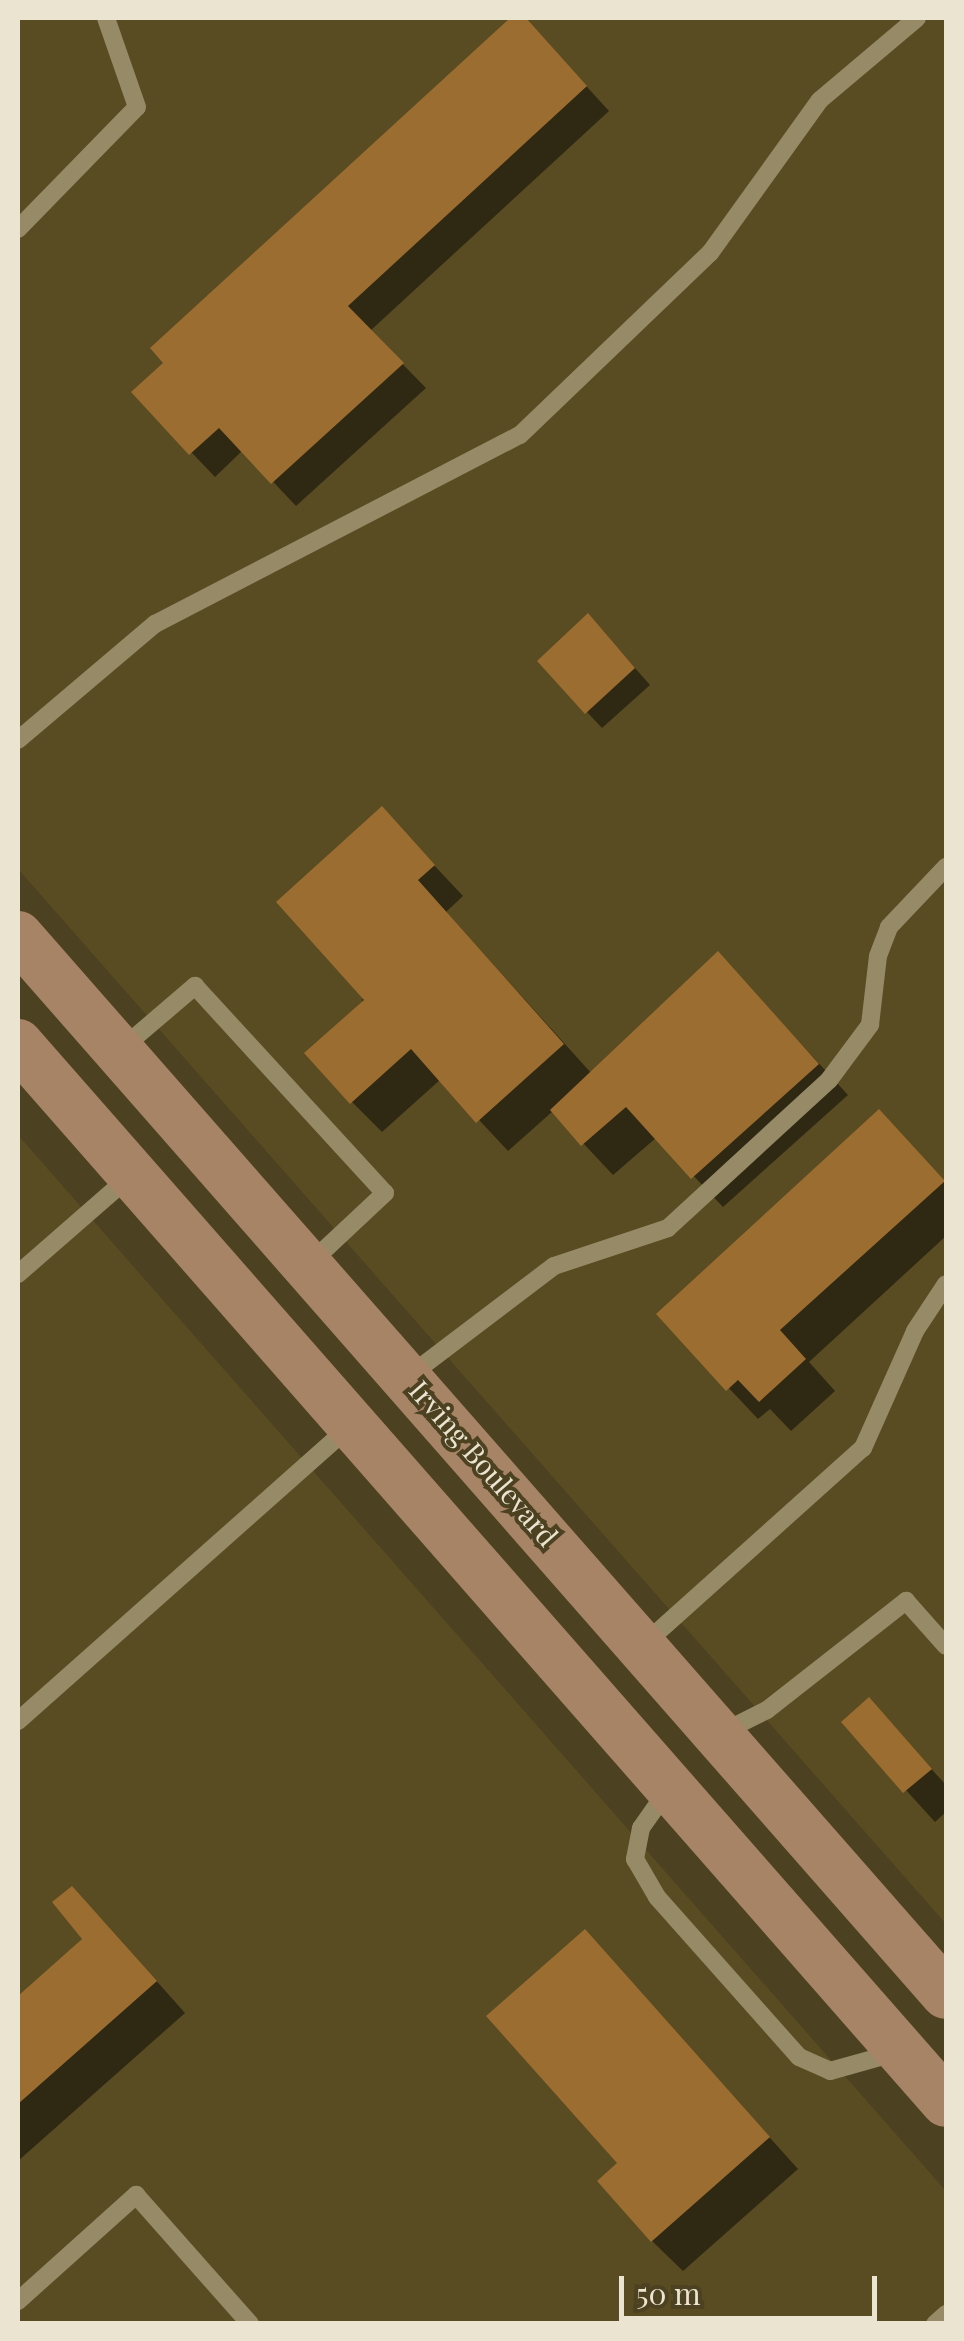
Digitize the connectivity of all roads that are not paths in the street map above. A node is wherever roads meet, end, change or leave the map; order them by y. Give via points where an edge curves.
1 (106, 18) edge
2 (917, 18) edge
3 (18, 227) edge
4 (18, 740) edge
5 (946, 868) edge
6 (18, 936) edge
7 (18, 1044) edge
8 (120, 1050) junction
9 (133, 1174) junction
10 (309, 1264) junction
11 (18, 1274) edge
12 (946, 1284) edge
13 (409, 1377) junction
14 (354, 1423) junction
15 (946, 1646) edge
16 (642, 1647) junction
17 (589, 1694) junction
18 (18, 1721) edge
19 (718, 1734) junction
20 (668, 1784) junction
21 (946, 1994) edge
22 (902, 2051) junction
23 (946, 2102) edge
24 (18, 2301) edge
25 (946, 2314) edge
26 (250, 2324) edge
27 (935, 2324) edge

1 - 3 lane via 137,107
2 - 4 lane via 820,100 710,253 520,435 154,624
5 - 13 lane via 890,927 878,956 870,1026 829,1080 668,1228 554,1266
6 - 8 main road, Irving Boulevard
7 - 9 main road
8 - 10 main road, Irving Boulevard
8 - 10 lane via 195,986 385,1193
9 - 11 lane
9 - 14 main road
10 - 13 main road, Irving Boulevard
12 - 16 lane via 915,1331 863,1448
13 - 14 main road
13 - 16 main road, Irving Boulevard
14 - 17 main road
14 - 18 lane
15 - 19 lane via 906,1600 767,1710
16 - 17 main road
16 - 19 main road, Irving Boulevard
17 - 20 main road
19 - 20 main road
19 - 21 main road, Irving Boulevard
20 - 22 main road
20 - 22 lane via 641,1828 635,1859 657,1897 799,2057 830,2071
22 - 23 main road
24 - 26 lane via 136,2195
25 - 27 lane

